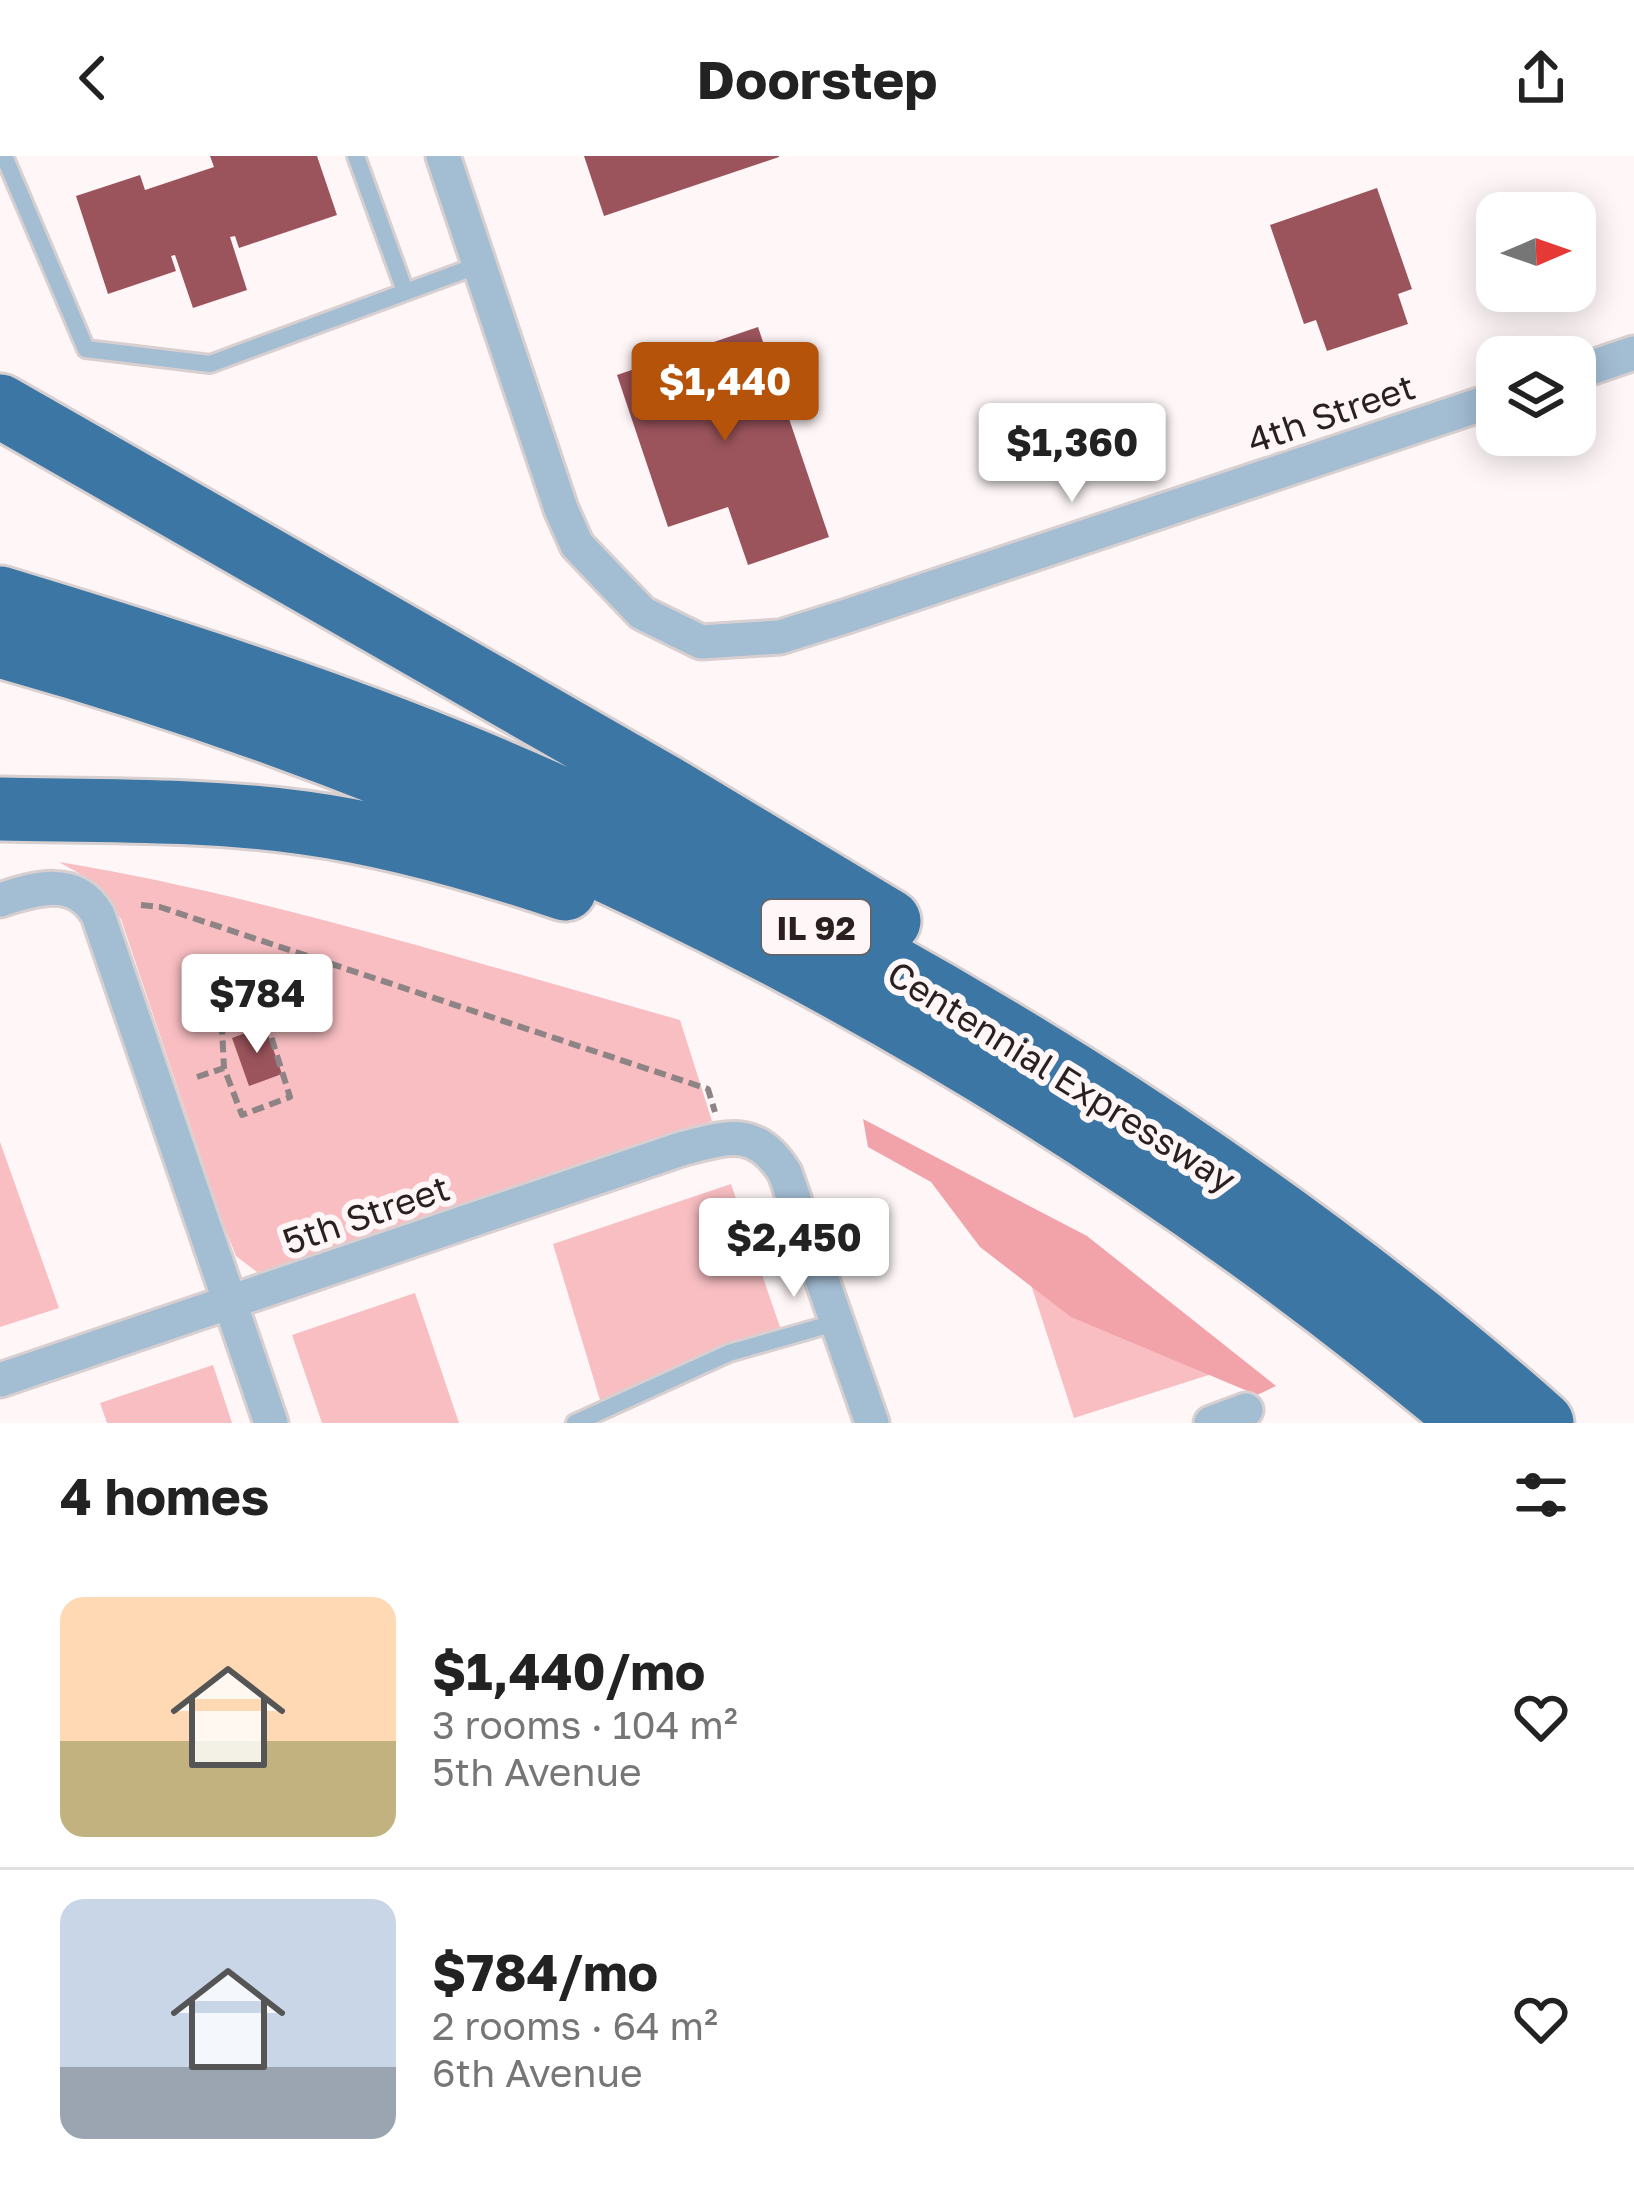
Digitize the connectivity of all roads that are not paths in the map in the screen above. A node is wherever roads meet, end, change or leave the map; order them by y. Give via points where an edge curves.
1 (4, 156) edge
2 (356, 156) edge
3 (443, 156) edge
4 (479, 265) junction
5 (405, 291) junction
6 (1634, 353) edge
7 (1596, 366) edge
8 (0, 406) edge
9 (1476, 406) edge
10 (0, 598) edge
11 (0, 646) edge
12 (0, 809) edge
13 (0, 900) edge
14 (908, 1029) junction
15 (1259, 1199) junction
16 (230, 1301) junction
17 (838, 1322) junction
18 (0, 1380) edge
19 (1246, 1410) dead end
20 (271, 1423) edge
21 (575, 1423) edge
22 (872, 1423) edge
23 (1211, 1423) edge
24 (1472, 1423) edge
25 (1542, 1423) edge

1 - 5 lane via 86,349 210,364
2 - 5 lane
3 - 4 street
4 - 5 lane
4 - 9 street, 4th Street via 577,545 642,613 701,642 780,637
6 - 7 street
8 - 15 highway via 666,787 982,979 1075,1044
10 - 15 highway, Centennial Expressway / IL 92 via 346,711 562,799 864,952
11 - 14 highway, Centennial Expressway / IL 92 via 230,716 446,799 703,918
12 - 14 highway via 237,816 431,851 599,901
13 - 16 street via 60,887 90,900
14 - 24 highway, Centennial Expressway / IL 92 via 1151,1179
15 - 25 highway, Centennial Expressway / IL 92
16 - 17 street, 5th Street via 720,1139 743,1138 772,1153 785,1173
16 - 18 street, 5th Street
16 - 20 street
17 - 21 lane via 729,1353
17 - 22 street
19 - 23 street

